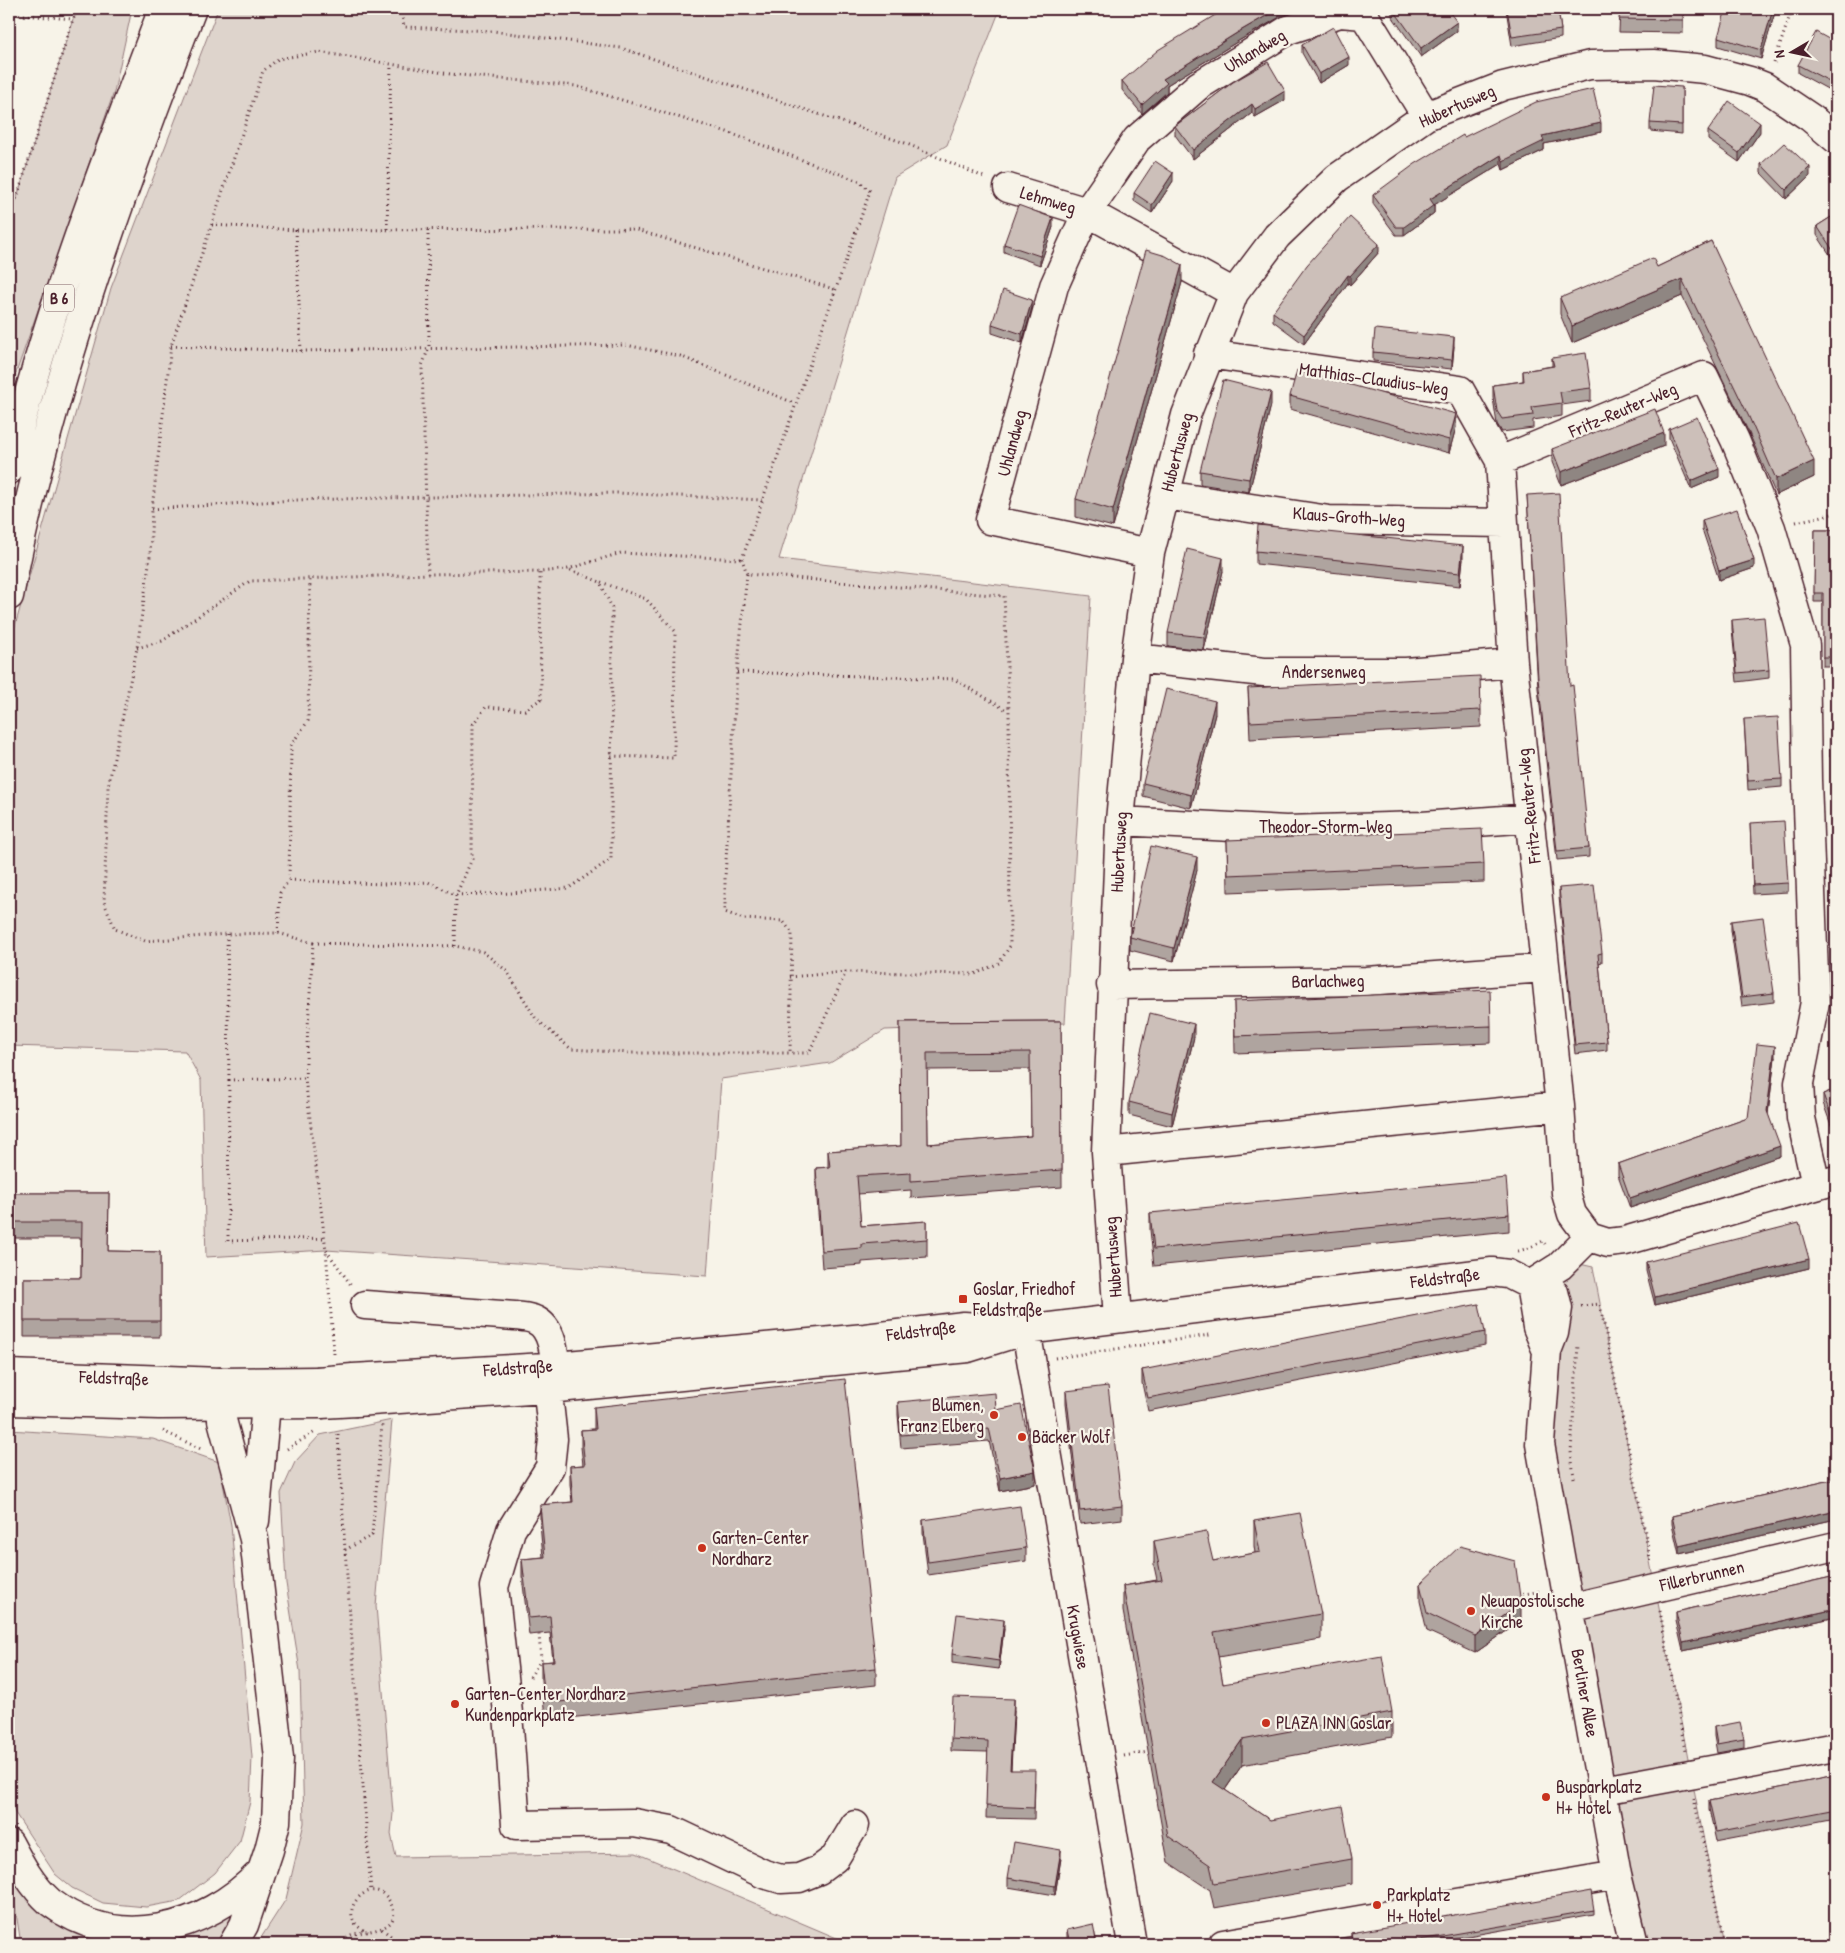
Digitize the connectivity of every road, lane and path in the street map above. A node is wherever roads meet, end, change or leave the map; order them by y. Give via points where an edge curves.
1 (80, 9) edge
2 (163, 9) edge
3 (192, 9) edge
4 (401, 9) edge
5 (1792, 9) edge
6 (9, 14) edge
7 (73, 19) junction
8 (391, 64) junction
9 (1765, 87) junction
10 (1426, 116) junction
11 (1836, 139) edge
12 (1008, 188) joint
13 (1087, 212) junction
14 (9, 223) edge
15 (212, 225) junction
16 (387, 229) junction
17 (296, 230) junction
18 (428, 230) junction
19 (837, 290) junction
20 (1234, 293) junction
21 (171, 346) junction
22 (430, 347) junction
23 (301, 351) junction
24 (1208, 354) junction
25 (794, 403) junction
26 (1500, 461) junction
27 (9, 470) edge
28 (1165, 495) junction
29 (426, 498) junction
30 (762, 500) junction
31 (152, 508) junction
32 (1836, 513) edge
33 (1504, 523) junction
34 (1771, 528) junction
35 (1150, 553) junction
36 (742, 559) junction
37 (568, 569) junction
38 (540, 572) junction
39 (428, 574) junction
40 (746, 574) junction
41 (310, 578) junction
42 (600, 582) junction
43 (9, 596) edge
44 (137, 648) junction
45 (1135, 658) junction
46 (1514, 662) junction
47 (737, 672) junction
48 (1008, 712) junction
49 (610, 756) junction
50 (1531, 818) junction
51 (1120, 821) junction
52 (290, 880) junction
53 (456, 895) junction
54 (278, 933) junction
55 (227, 934) junction
56 (313, 943) junction
57 (456, 946) junction
58 (1545, 968) junction
59 (846, 972) junction
60 (790, 977) junction
61 (1111, 985) junction
62 (790, 1053) junction
63 (305, 1078) junction
64 (229, 1080) junction
65 (1560, 1106) junction
66 (1106, 1152) junction
67 (1826, 1182) edge
68 (1589, 1237) junction
69 (325, 1238) junction
70 (326, 1250) junction
71 (1530, 1285) junction
72 (365, 1305) joint
73 (1582, 1306) dead end
74 (1582, 1314) dead end
75 (1118, 1318) junction
76 (1026, 1330) junction
77 (1579, 1343) dead end
78 (334, 1354) dead end
79 (9, 1374) edge
80 (552, 1377) junction
81 (220, 1394) junction
82 (266, 1394) junction
83 (9, 1401) edge
84 (382, 1418) dead end
85 (338, 1434) dead end
86 (1575, 1488) dead end
87 (254, 1540) junction
88 (1836, 1546) edge
89 (345, 1550) junction
90 (1569, 1608) junction
91 (1836, 1747) edge
92 (1603, 1790) junction
93 (855, 1825) dead end
94 (9, 1843) edge
95 (260, 1873) junction
96 (1617, 1875) junction
97 (371, 1891) junction
98 (382, 1929) junction
99 (368, 1932) junction
100 (233, 1944) edge
101 (339, 1944) edge
102 (401, 1944) edge
103 (740, 1944) edge
104 (755, 1944) edge
105 (1132, 1944) edge
106 (1223, 1944) edge
107 (1634, 1944) edge

1 - 7 path
2 - 27 main road, B 6 via 56,306
3 - 43 main road, B 6 via 142,137 82,313 42,450
4 - 12 path via 404,27 493,31 621,48 905,144
5 - 9 path
6 - 7 path
7 - 14 path
8 - 15 path via 319,52 278,59 263,71
8 - 16 path
8 - 19 path via 450,74 576,86 727,132 859,181 870,191
9 - 10 main road, Hubertusweg via 1705,69 1654,64 1590,65 1503,86
9 - 11 main road, Hubertusweg
10 - 13 main road, Uhlandweg via 1364,15 1340,13 1288,30 1198,86 1137,139
10 - 20 main road, Hubertusweg via 1337,178 1277,236
12 - 13 main road, Lehmweg
13 - 20 main road
13 - 35 main road, Uhlandweg via 1054,286 990,520
15 - 17 path
15 - 21 path
16 - 17 path
16 - 18 path
17 - 23 path
18 - 19 path via 633,229
18 - 22 path
19 - 25 path
20 - 24 main road, Hubertusweg
21 - 23 path
21 - 31 path
22 - 23 path
22 - 25 path via 626,345 680,356
22 - 29 path via 422,366
24 - 26 main road, Matthias-Claudius-Weg via 1460,390
24 - 28 main road, Hubertusweg via 1186,415
25 - 30 path
26 - 33 main road, Fritz-Reuter-Weg
26 - 34 main road, Fritz-Reuter-Weg via 1704,376 1735,440
28 - 33 main road, Klaus-Groth-Weg via 1329,520
28 - 35 main road, Hubertusweg
29 - 30 path via 618,493
29 - 31 path via 293,500
29 - 39 path
30 - 36 path
31 - 44 path via 150,557
32 - 34 path
33 - 46 main road, Fritz-Reuter-Weg
34 - 67 main road, Fritz-Reuter-Weg via 1805,645 1815,1002 1799,1083 1801,1118
35 - 45 main road, Hubertusweg
36 - 37 path via 621,553
36 - 40 path
37 - 38 path
37 - 42 path
38 - 39 path
38 - 53 path via 541,699 525,710 486,707 473,724 472,859
39 - 41 path
40 - 47 path
40 - 48 path via 1004,596
41 - 44 path via 250,581 162,641
41 - 52 path via 308,721 291,745
42 - 49 path via 612,608
42 - 49 path via 646,599 674,631 674,758
44 - 55 path via 108,787 104,902 114,929 145,941
45 - 46 main road, Andersenweg via 1273,672 1406,672
45 - 51 main road, Hubertusweg
46 - 50 main road, Fritz-Reuter-Weg
47 - 48 path via 954,679
47 - 60 path via 725,912 743,919 783,921 792,933
48 - 59 path via 1010,946 999,963 975,974
49 - 53 path via 611,859 569,888
50 - 51 main road, Theodor-Storm-Weg via 1422,826 1286,830
50 - 58 main road, Fritz-Reuter-Weg
51 - 61 main road, Hubertusweg
52 - 53 path via 383,884 428,882
52 - 54 path via 280,893
53 - 57 path
54 - 55 path
54 - 56 path
55 - 64 path
56 - 57 path
56 - 63 path
57 - 62 path via 483,952 507,971 536,1019 571,1049 630,1053
58 - 61 main road, Barlachweg via 1366,980
58 - 65 main road, Fritz-Reuter-Weg
59 - 60 path
59 - 62 path via 809,1053
60 - 62 path
61 - 66 main road, Hubertusweg
63 - 64 path
63 - 69 path
64 - 69 path via 228,1241
65 - 66 main road
65 - 68 main road, Fritz-Reuter-Weg via 1572,1156 1566,1193 1572,1214
66 - 75 main road, Hubertusweg
67 - 68 main road via 1625,1241 1608,1243
68 - 71 main road via 1560,1266
69 - 70 path
70 - 72 path
70 - 78 path
71 - 75 main road, Feldstraße via 1508,1274 1492,1272
71 - 90 main road, Berliner Allee via 1537,1327 1547,1351 1540,1444
72 - 80 main road via 535,1320 546,1328
73 - 74 path
75 - 76 main road, Feldstraße
76 - 80 main road, Feldstraße via 968,1348
76 - 105 main road, Krugwiese
77 - 86 path via 1571,1452
79 - 81 main road, Feldstraße
80 - 82 main road, Feldstraße, bridge
80 - 93 main road via 550,1467 511,1530 494,1586 516,1825 634,1823 671,1830 781,1879 799,1878 819,1870 835,1858
81 - 82 main road, Feldstraße
81 - 83 main road, Feldstraße via 160,1405
81 - 87 main road via 222,1420
82 - 87 main road
84 - 89 path via 372,1536
85 - 89 path
87 - 95 main road via 279,1758 276,1822
88 - 90 main road, Fillerbrunnen
89 - 97 path
90 - 92 main road, Berliner Allee
91 - 92 main road
92 - 96 main road, Berliner Allee
94 - 95 main road via 49,1902 80,1923 114,1934 157,1933 181,1928 223,1906
95 - 100 main road via 244,1925
96 - 106 main road
96 - 107 main road, Berliner Allee
97 - 98 path via 383,1894 391,1904 392,1918
97 - 99 path via 356,1899 352,1912 356,1925
98 - 99 path
98 - 102 path
99 - 101 path via 350,1936
103 - 104 path

